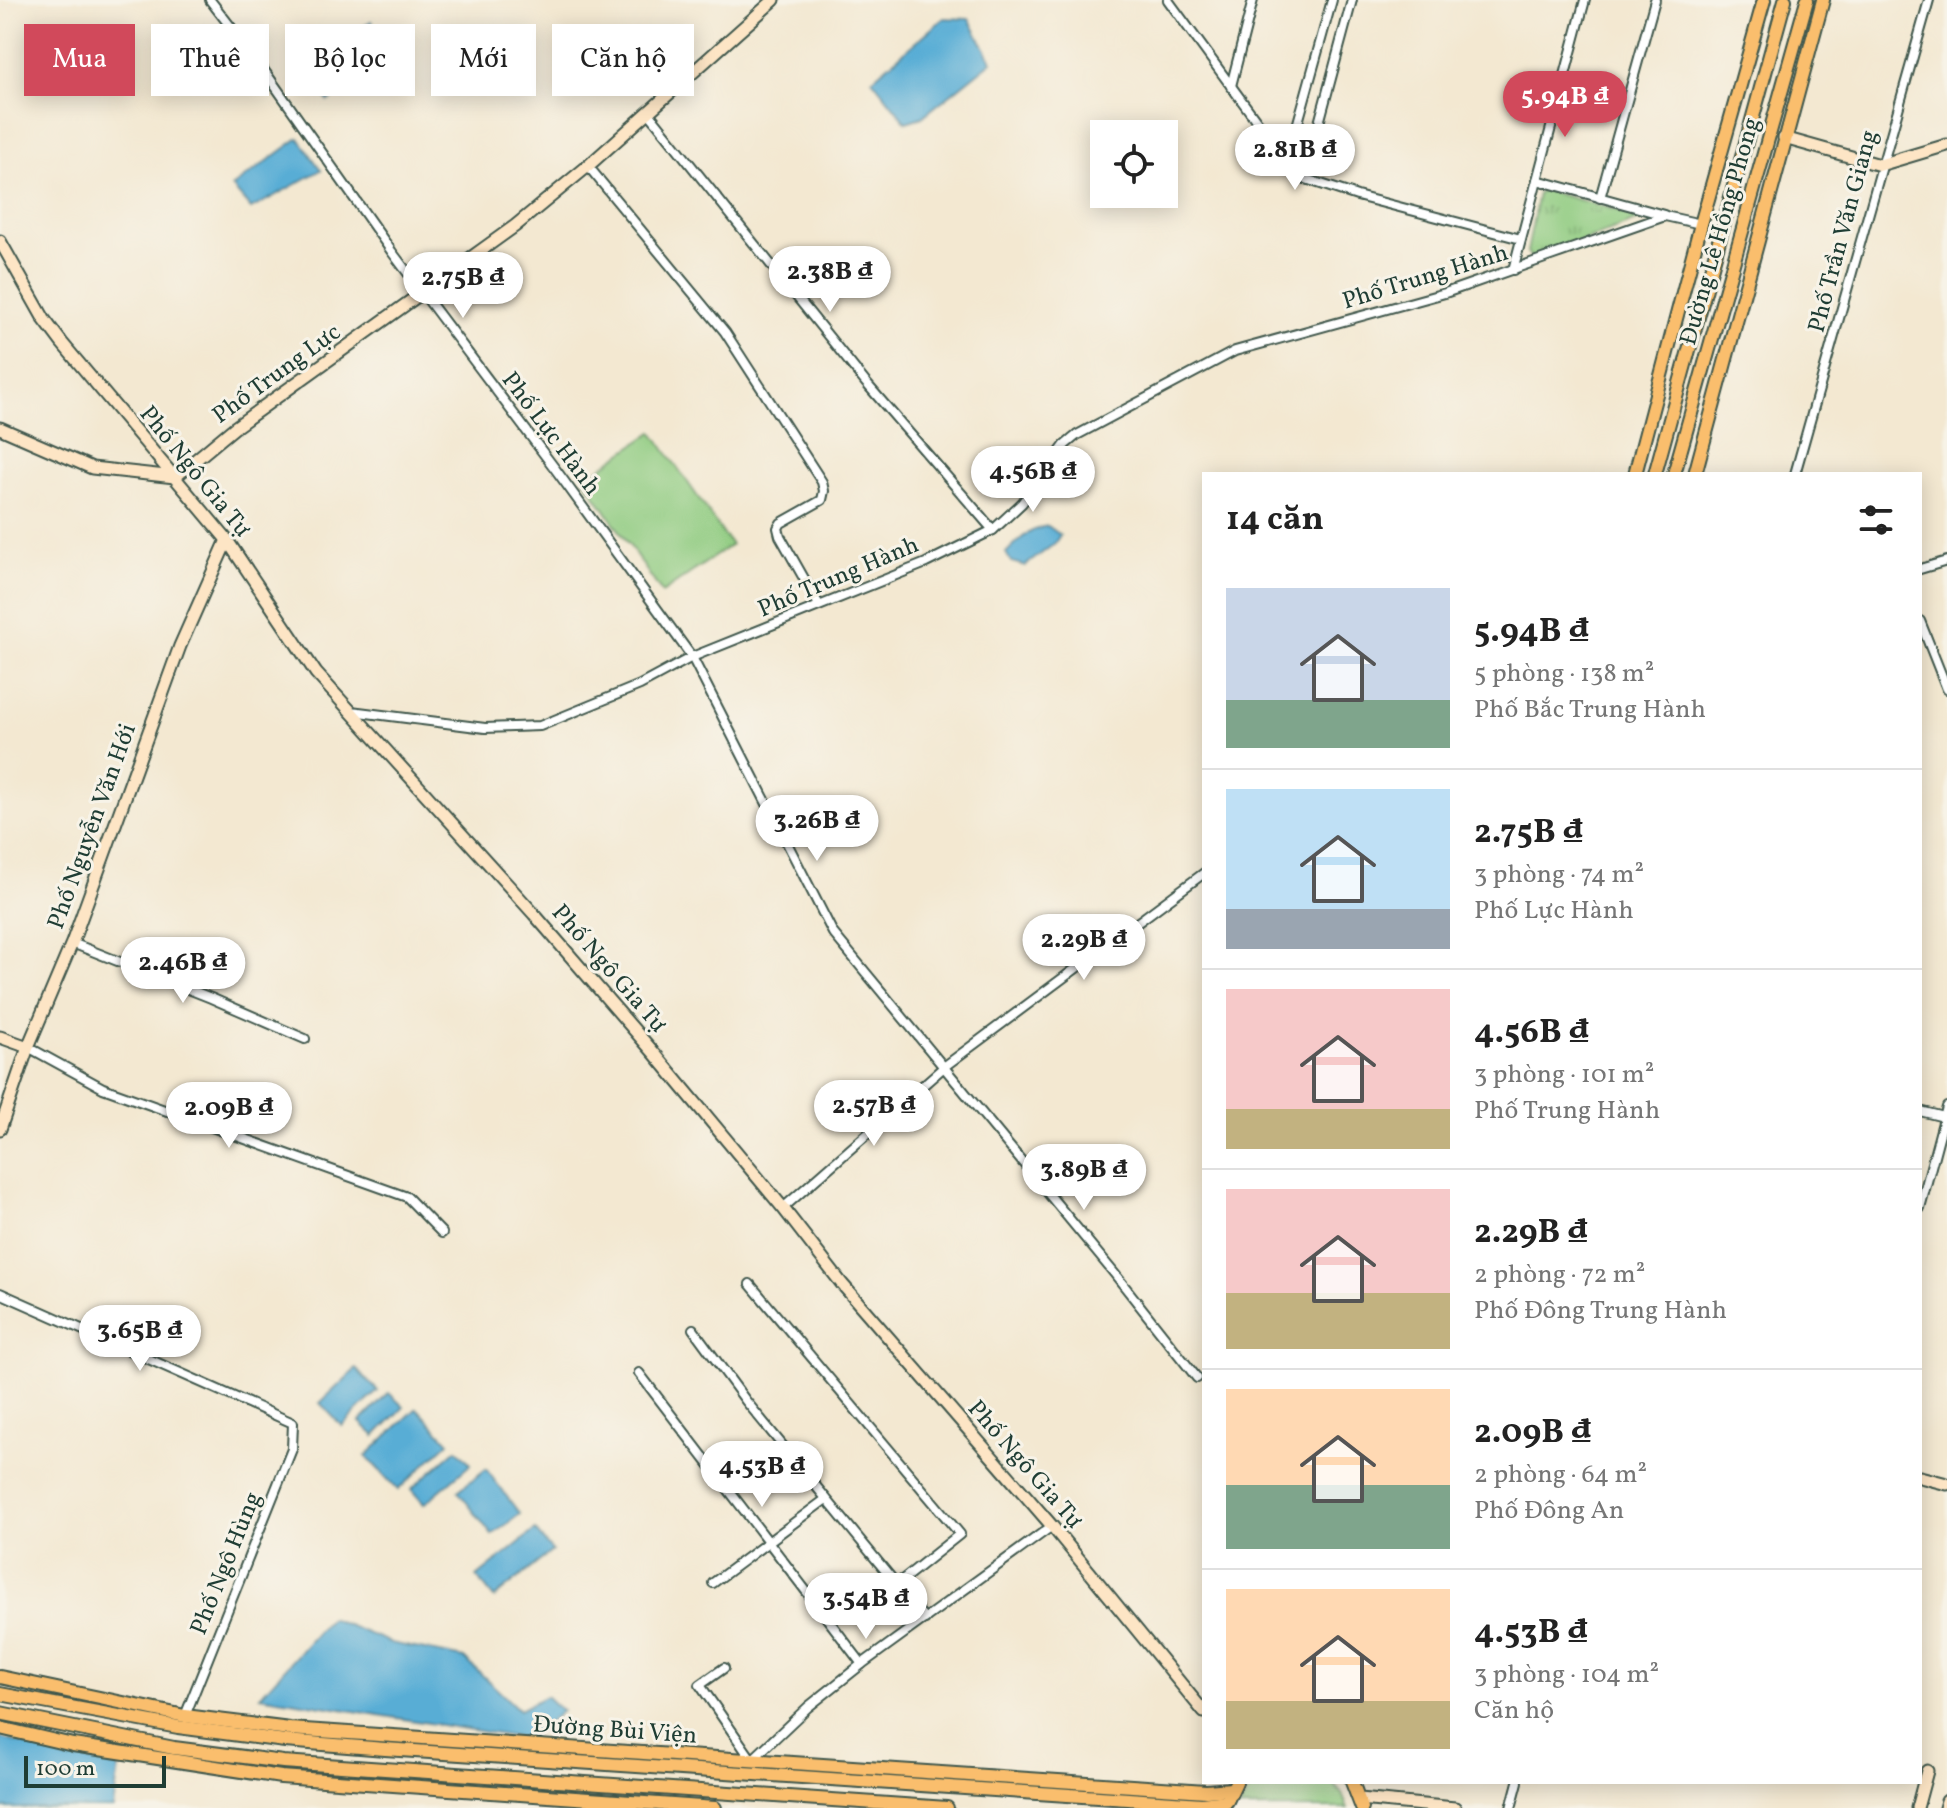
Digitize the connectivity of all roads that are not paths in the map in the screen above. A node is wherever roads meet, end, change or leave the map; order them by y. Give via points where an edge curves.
1 (210, 0) edge
2 (774, 0) edge
3 (1168, 0) edge
4 (1253, 0) edge
5 (1332, 0) edge
6 (1352, 0) edge
7 (1585, 0) edge
8 (1655, 0) edge
9 (1764, 0) edge
10 (1785, 0) edge
11 (1807, 0) edge
12 (1823, 0) edge
13 (1929, 0) edge
14 (1231, 86) junction
15 (649, 113) junction
16 (1784, 138) junction
17 (1947, 145) edge
18 (1287, 162) junction
19 (1880, 165) junction
20 (588, 166) junction
21 (1304, 179) junction
22 (1537, 180) junction
23 (1600, 198) junction
24 (1665, 216) junction
25 (1701, 224) junction
26 (1521, 239) junction
27 (0, 241) edge
28 (1513, 270) junction
29 (423, 294) junction
30 (1672, 336) junction
31 (1692, 341) junction
32 (1709, 348) junction
33 (1727, 352) junction
34 (0, 428) edge
35 (1636, 472) edge
36 (1656, 472) edge
37 (1675, 472) edge
38 (1696, 472) edge
39 (1796, 472) edge
40 (175, 477) junction
41 (993, 530) junction
42 (227, 540) junction
43 (1947, 561) edge
44 (1922, 568) edge
45 (819, 605) junction
46 (1922, 626) edge
47 (692, 657) junction
48 (1947, 689) edge
49 (351, 711) junction
50 (1202, 874) edge
51 (72, 943) junction
52 (0, 1037) edge
53 (305, 1039) dead end
54 (28, 1047) junction
55 (945, 1066) junction
56 (1947, 1107) edge
57 (1922, 1112) edge
58 (1944, 1117) junction
59 (0, 1129) edge
60 (1922, 1200) edge
61 (783, 1208) junction
62 (442, 1233) dead end
63 (750, 1284) dead end
64 (0, 1293) edge
65 (693, 1329) dead end
66 (639, 1373) dead end
67 (1197, 1378) dead end
68 (1922, 1478) edge
69 (1947, 1484) edge
70 (826, 1499) junction
71 (1052, 1526) junction
72 (767, 1542) junction
73 (713, 1583) dead end
74 (896, 1585) junction
75 (925, 1619) junction
76 (862, 1664) junction
77 (724, 1668) dead end
78 (0, 1677) edge
79 (0, 1694) edge
80 (1202, 1710) edge
81 (0, 1713) edge
82 (185, 1716) junction
83 (0, 1728) edge
84 (752, 1760) junction
85 (1927, 1771) dead end
86 (1353, 1784) edge
87 (1517, 1784) edge
88 (1232, 1791) edge
89 (1947, 1801) edge
90 (1361, 1804) edge
91 (646, 1805) edge
92 (698, 1808) edge
93 (715, 1808) edge
94 (947, 1808) edge
95 (1455, 1808) edge
96 (1511, 1808) edge
97 (1917, 1808) edge
98 (1945, 1808) edge

1 - 29 street, Phố Lực Hành
2 - 15 main road, Phố Trung Lực
3 - 14 street
4 - 14 street
5 - 18 street
6 - 21 street
7 - 22 street
8 - 23 street
9 - 25 main road, Đường Lê Hồng Phong
10 - 31 main road, Đường Lê Hồng Phong
11 - 32 main road, Đường Lê Hồng Phong
12 - 16 main road, Đường Lê Hồng Phong
13 - 19 street, Phố Trần Văn Giang
14 - 18 street
15 - 20 main road, Phố Trung Lực
15 - 41 street via 866,383
16 - 19 main road
16 - 33 main road, Đường Lê Hồng Phong
17 - 19 main road
18 - 21 street
19 - 39 street, Phố Trần Văn Giang
20 - 29 main road, Phố Trung Lực
20 - 45 street via 725,332 822,482 822,500 778,528
21 - 26 street
22 - 23 street
22 - 26 street
23 - 24 street
24 - 25 street
24 - 28 street, Phố Trung Hành
25 - 30 main road, Đường Lê Hồng Phong
26 - 28 street
27 - 40 main road, Phố Ngô Gia Tự via 44,319
28 - 41 street, Phố Trung Hành via 1235,351 1077,435
29 - 40 main road, Phố Trung Lực via 234,428
29 - 47 street, Phố Lực Hành
30 - 31 main road
30 - 35 main road, Đường Lê Hồng Phong
31 - 36 main road, Đường Lê Hồng Phong
32 - 33 main road
32 - 37 main road, Đường Lê Hồng Phong
33 - 38 main road, Đường Lê Hồng Phong
34 - 40 main road via 92,468
40 - 42 main road, Phố Ngô Gia Tự
41 - 45 street, Phố Trung Hành
42 - 49 main road, Phố Ngô Gia Tự via 316,673
42 - 51 main road, Phố Nguyễn Văn Hới via 180,646
43 - 44 street
45 - 47 street, Phố Trung Hành
46 - 48 street
47 - 49 street, Phố Trung Hành via 640,685 540,726 485,728
47 - 55 street, Phố Lực Hành via 833,933
49 - 61 main road, Phố Ngô Gia Tự via 534,914
50 - 55 street
51 - 53 street
51 - 54 main road, Phố Nguyễn Văn Hới
52 - 54 main road
54 - 59 main road, Phố Nguyễn Văn Hới
54 - 62 street via 103,1088 407,1197
55 - 61 street
55 - 67 street, Phố Lực Hành
56 - 58 street
57 - 58 street
58 - 60 street
61 - 71 main road, Phố Ngô Gia Tự via 842,1284
63 - 74 street via 960,1534
64 - 82 street, Phố Ngô Hùng via 293,1423 292,1449
65 - 70 street
66 - 72 street
68 - 69 main road
70 - 72 street
70 - 74 street
71 - 75 street
71 - 80 main road, Phố Ngô Gia Tự
72 - 73 street
72 - 76 street
74 - 75 street
75 - 76 street
76 - 84 street
77 - 84 street via 700,1685
78 - 82 main road, Đường Bùi Viện
79 - 88 main road, Đường Bùi Viện via 285,1741 1202,1804
81 - 94 main road via 174,1748 283,1762
82 - 84 main road, Đường Bùi Viện via 385,1737
83 - 91 main road via 73,1745 281,1777
84 - 88 main road, Đường Bùi Viện
85 - 97 main road
86 - 90 main road
87 - 96 street
89 - 98 main road
90 - 95 main road
91 - 92 main road
92 - 93 main road

